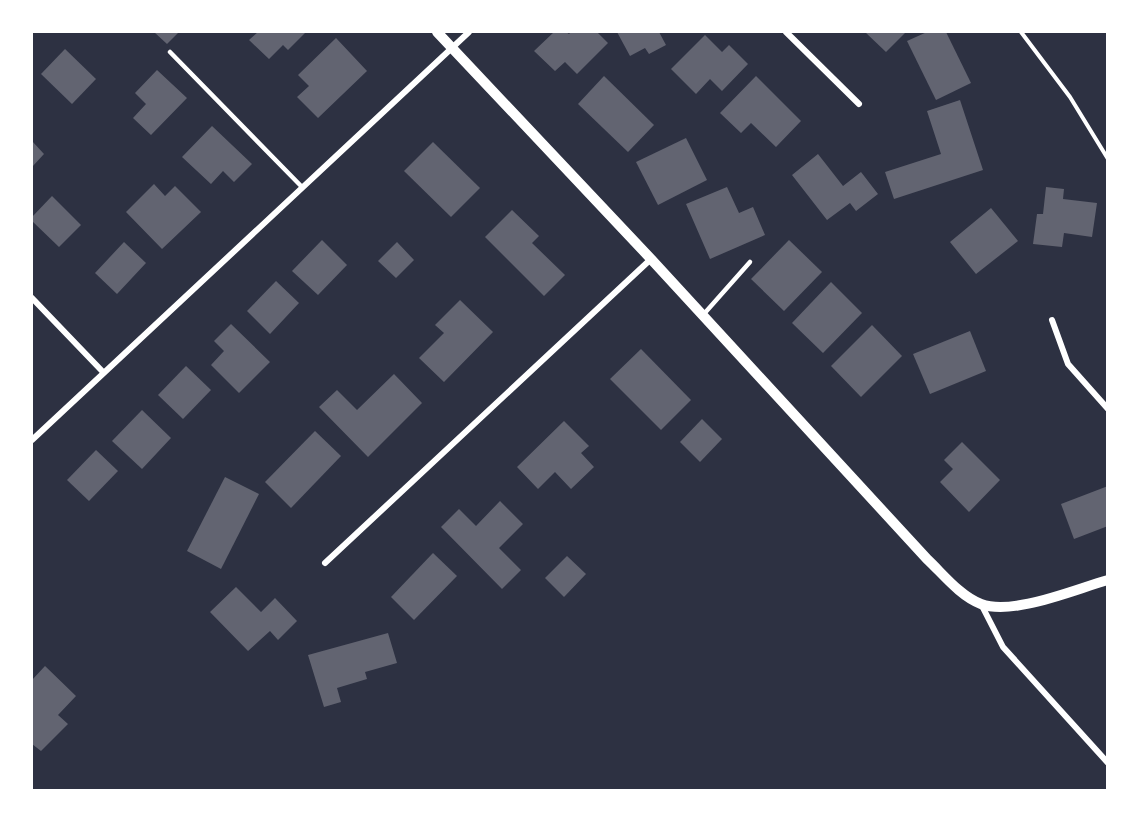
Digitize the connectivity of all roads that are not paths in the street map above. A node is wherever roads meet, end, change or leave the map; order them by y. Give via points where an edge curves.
1 (437, 32) edge
2 (469, 32) edge
3 (786, 32) edge
4 (451, 47) junction
5 (170, 52) dead end
6 (859, 104) dead end
7 (302, 188) junction
8 (651, 259) junction
9 (750, 262) dead end
10 (32, 298) edge
11 (703, 315) junction
12 (1052, 320) dead end
13 (103, 372) junction
14 (1107, 409) edge
15 (32, 440) edge
16 (325, 563) dead end
17 (1107, 580) edge
18 (981, 604) junction
19 (1107, 763) edge

1 - 4 street
2 - 4 street
3 - 6 street
4 - 7 street
4 - 8 street
5 - 7 lane
7 - 13 street
8 - 11 street
8 - 16 street
9 - 11 lane
10 - 13 street
11 - 18 street via 927,559 957,588
12 - 14 street via 1068,364
13 - 15 street
17 - 18 street via 1013,606
18 - 19 street via 1003,648

